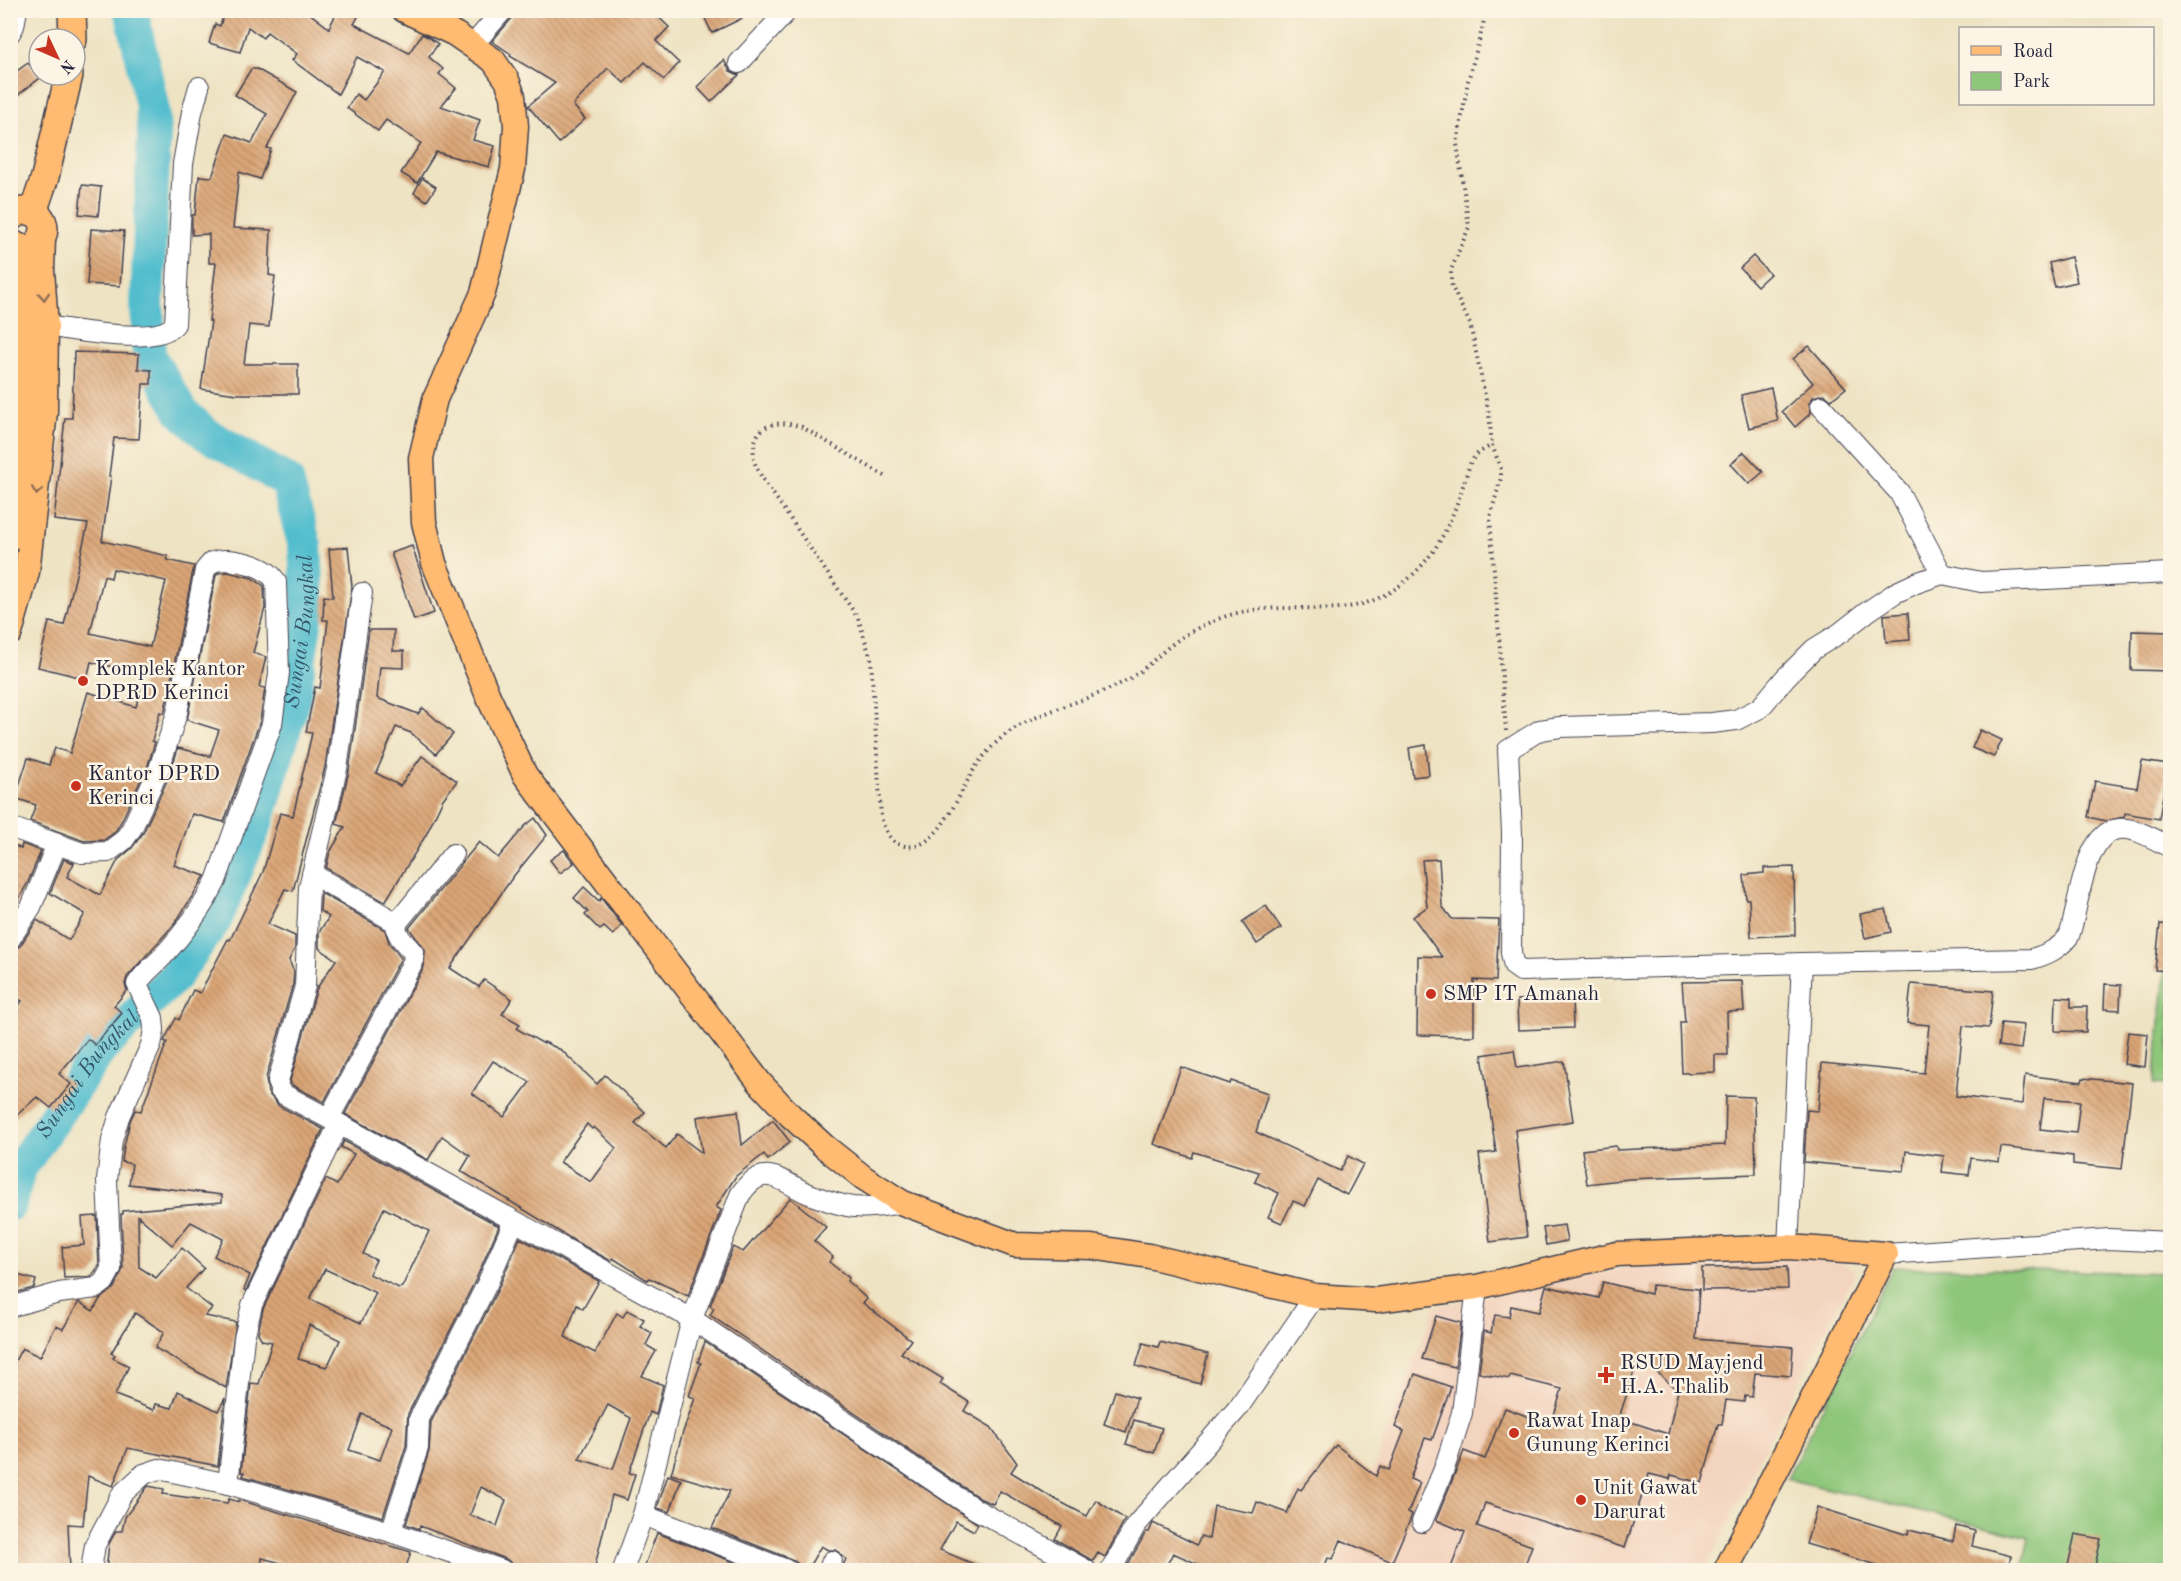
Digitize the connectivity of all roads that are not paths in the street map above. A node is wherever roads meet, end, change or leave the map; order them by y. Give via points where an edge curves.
1 (17, 10) edge
2 (72, 10) edge
3 (404, 10) edge
4 (503, 10) edge
5 (788, 10) edge
6 (73, 27) edge
7 (10, 33) edge
8 (473, 45) junction
9 (739, 63) dead end
10 (66, 87) edge
11 (200, 87) dead end
12 (22, 215) edge
13 (43, 238) junction
14 (14, 245) edge
15 (46, 327) junction
16 (1821, 406) dead end
17 (10, 538) edge
18 (2170, 573) edge
19 (1942, 574) junction
20 (362, 593) dead end
21 (10, 633) edge
22 (10, 827) edge
23 (57, 844) junction
24 (2170, 847) edge
25 (453, 855) dead end
26 (312, 874) junction
27 (397, 923) junction
28 (10, 939) edge
29 (1802, 963) junction
30 (334, 1121) junction
31 (903, 1203) junction
32 (514, 1221) junction
33 (2170, 1242) edge
34 (1788, 1247) junction
35 (1886, 1254) junction
36 (1477, 1287) junction
37 (1315, 1296) junction
38 (10, 1307) edge
39 (692, 1319) junction
40 (228, 1484) junction
41 (644, 1515) junction
42 (1422, 1522) dead end
43 (391, 1532) junction
44 (91, 1570) edge
45 (502, 1570) edge
46 (623, 1570) edge
47 (787, 1570) edge
48 (1086, 1570) edge
49 (1111, 1570) edge
50 (1726, 1570) edge

1 - 7 street
2 - 6 highway
3 - 8 main road
4 - 8 street
5 - 9 street
8 - 31 main road via 494,60 507,80 513,96 516,147 483,293 435,399 425,435 421,458 424,522 434,563 525,775 760,1083 825,1147
10 - 12 highway via 45,177
11 - 15 street via 183,164 176,324 159,334 134,336
12 - 13 highway via 41,218
13 - 14 highway via 27,249
13 -> 15 main road
14 - 17 main road via 23,298 23,412 20,471
15 -> 21 main road via 45,412 38,481 27,572
16 - 19 street via 1899,492
18 - 19 street via 1981,582
19 - 29 street via 1916,583 1814,649 1760,708 1736,720 1560,727 1540,730 1508,750 1514,966 1521,971
20 - 26 street via 337,769
22 - 23 street
23 - 28 street via 31,907
23 - 38 street via 82,853 108,852 132,828 159,769 177,713 208,566 221,560 256,566 270,573 276,582 279,674 272,724 216,881 197,914 137,986 153,1018 153,1037 112,1140 107,1180 112,1262 109,1275 96,1288 59,1293
24 - 29 street via 2134,831 2118,829 2099,840 2087,862 2069,936 2049,954 2032,959
25 - 27 street
26 - 27 street
26 - 30 street via 305,986 278,1086 285,1095
27 - 30 street via 398,934 414,954 413,962
29 - 34 street
30 - 32 street
30 - 40 street via 252,1305 244,1338
31 - 37 main road via 1015,1245 1092,1247 1149,1256
31 - 39 street via 845,1206 770,1175 761,1176 740,1196
32 - 39 street
32 - 43 street via 419,1419 418,1448
33 - 35 street via 2109,1239
34 - 35 main road
34 - 36 main road via 1617,1254
35 - 50 main road
36 - 37 main road via 1376,1300
36 - 42 street via 1462,1413
37 - 49 street via 1238,1408 1141,1519
39 - 41 street
39 - 48 street via 975,1509
40 - 43 street
40 - 44 street via 159,1469 144,1474 122,1494 103,1527
41 - 46 street
41 - 47 street
43 - 45 street

